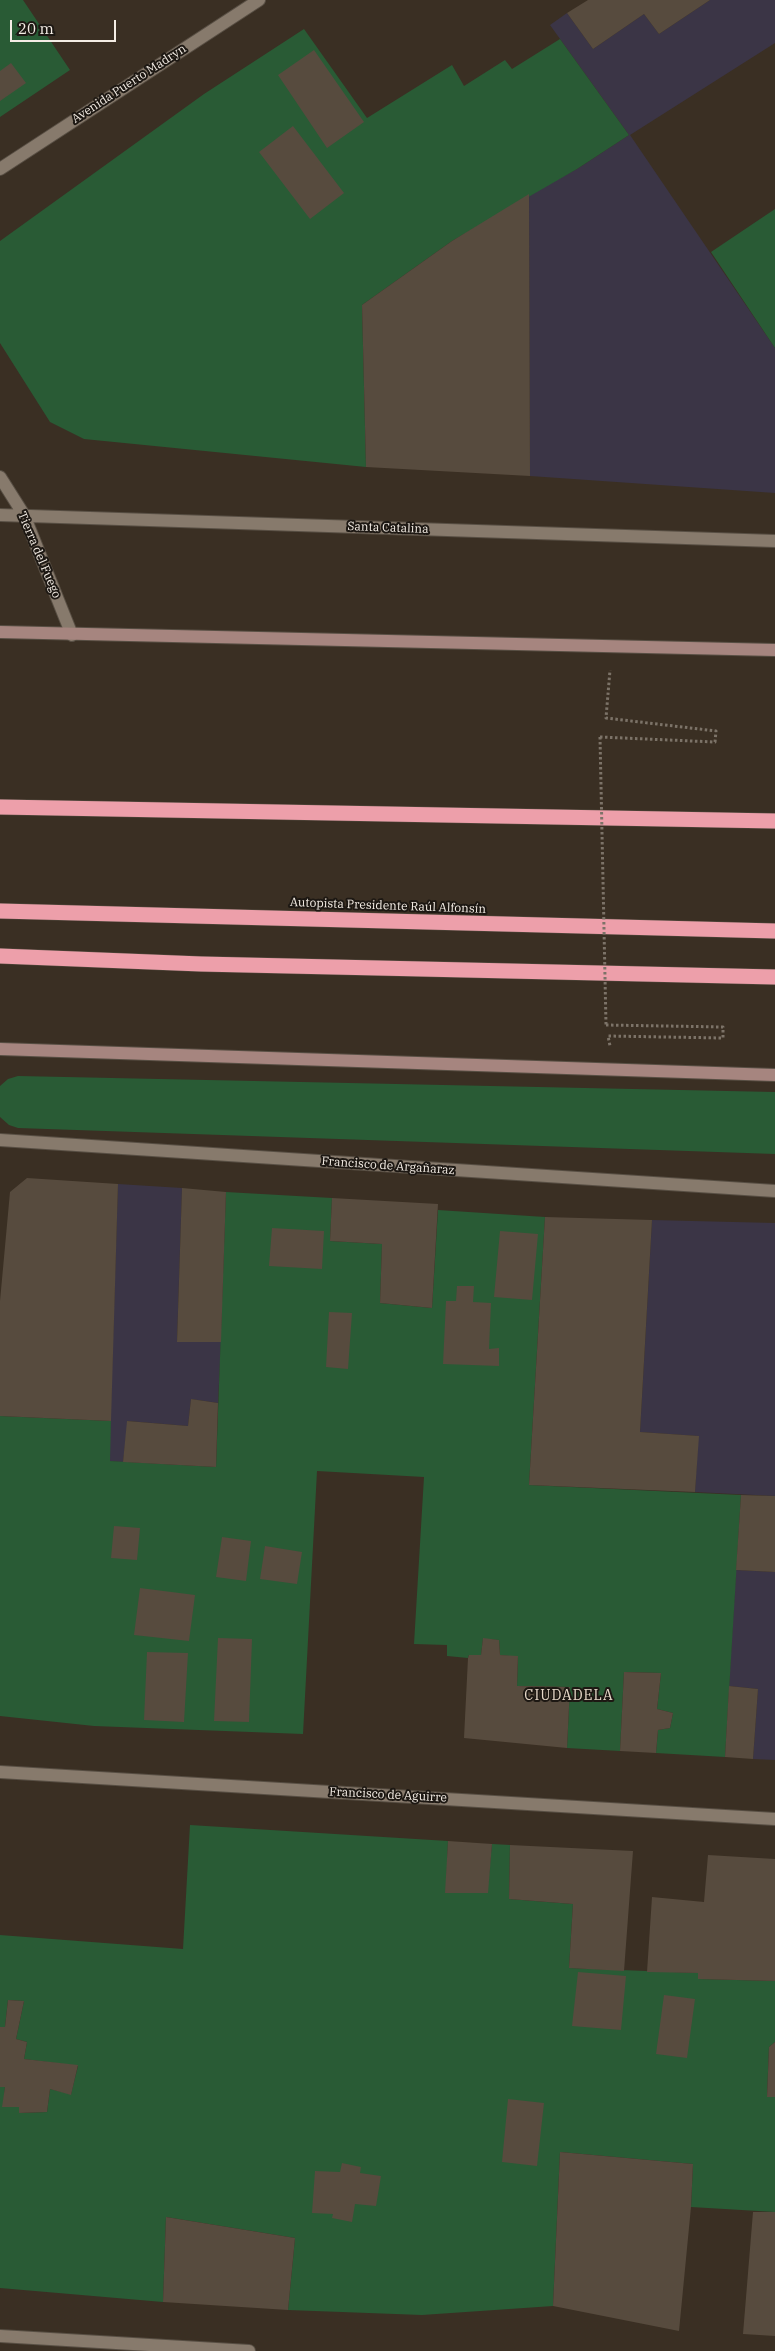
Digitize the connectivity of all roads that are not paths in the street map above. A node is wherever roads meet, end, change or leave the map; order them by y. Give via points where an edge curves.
1 (259, 0) edge
2 (0, 169) edge
3 (0, 477) edge
4 (0, 515) edge
5 (24, 515) junction
6 (775, 541) edge
7 (0, 632) edge
8 (72, 635) junction
9 (775, 650) edge
10 (0, 807) edge
11 (775, 821) edge
12 (0, 911) edge
13 (775, 931) edge
14 (0, 956) edge
15 (775, 977) edge
16 (0, 1049) edge
17 (775, 1075) edge
18 (0, 1140) edge
19 (775, 1191) edge
20 (0, 1772) edge
21 (775, 1819) edge
22 (0, 2336) edge
23 (249, 2351) edge

1 - 2 street, Avenida Puerto Madryn
3 - 5 street, Tierra del Fuego
4 - 5 street, Santa Catalina
5 - 6 street, Santa Catalina
5 - 8 street, Tierra del Fuego
7 - 8 street
8 - 9 street
10 - 11 highway
12 - 13 highway, Autopista Presidente Raúl Alfonsín
14 - 15 highway via 201,964
16 - 17 street
18 - 19 street, Francisco de Argañaraz
20 - 21 street, Francisco de Aguirre
22 - 23 street

